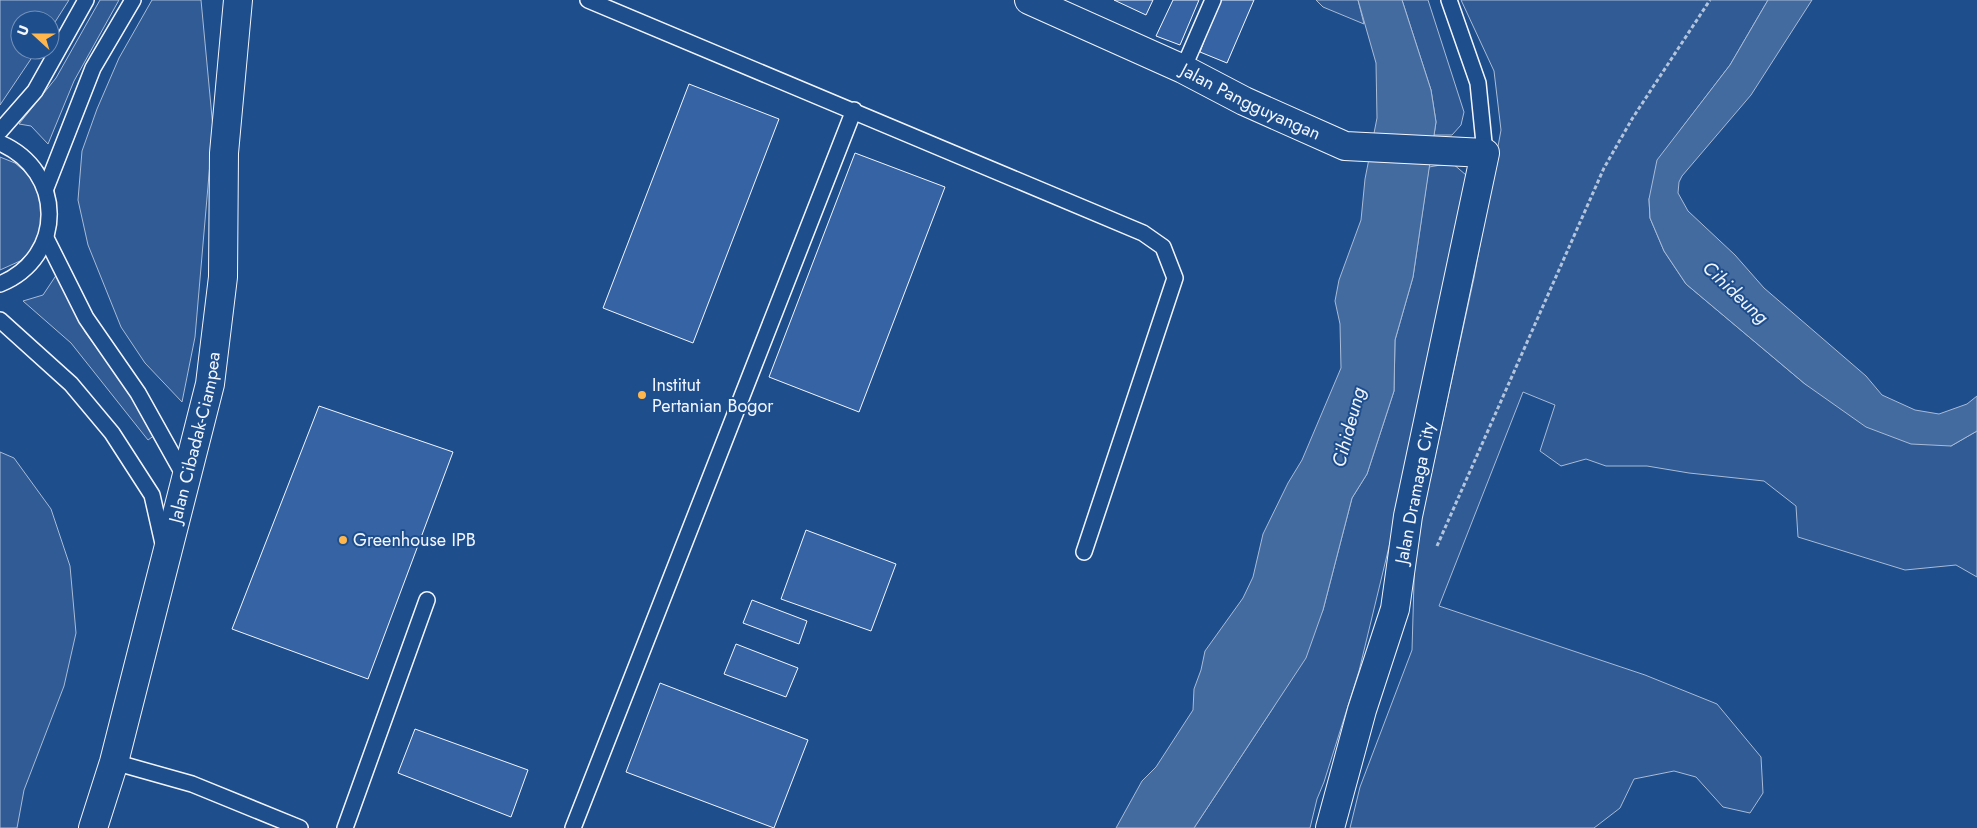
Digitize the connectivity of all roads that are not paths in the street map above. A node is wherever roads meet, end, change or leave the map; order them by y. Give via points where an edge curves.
1 (86, 0) edge
2 (133, 0) edge
3 (221, 0) edge
4 (238, 0) edge
5 (588, 0) edge
6 (1029, 0) edge
7 (1213, 0) edge
8 (1449, 0) edge
9 (1065, 8) edge
10 (234, 38) junction
11 (1183, 69) junction
12 (854, 110) junction
13 (0, 131) edge
14 (0, 143) edge
15 (1484, 153) junction
16 (46, 188) junction
17 (46, 238) junction
18 (0, 284) edge
19 (0, 320) edge
20 (187, 481) junction
21 (1084, 552) dead end
22 (166, 559) junction
23 (427, 600) dead end
24 (114, 762) junction
25 (92, 828) edge
26 (300, 828) edge
27 (345, 828) edge
28 (573, 828) edge
29 (1330, 828) edge

1 - 13 lane via 35,91
2 - 16 lane via 93,68
3 - 10 main road
4 - 10 main road, Jalan Cibadak-Ciampea
5 - 12 lane
6 - 9 main road, Jalan Pangguyangan
7 - 11 lane
8 - 15 lane via 1478,83
9 - 11 main road, Jalan Pangguyangan
10 - 20 main road, Jalan Cibadak-Ciampea via 224,153 223,277 210,384
11 - 15 main road, Jalan Pangguyangan via 1244,101 1345,146
12 - 21 lane via 1143,233 1163,247 1175,278
12 - 28 lane
14 - 16 lane via 15,149 34,166
15 - 29 main road, Jalan Dramaga City via 1408,516 1395,609 1362,710
16 - 17 lane via 50,213
17 - 18 lane via 34,261 15,278
17 - 20 lane via 86,318 142,400
19 - 22 lane via 71,384 112,432 152,495
20 - 22 main road, Jalan Cibadak-Ciampea
22 - 24 main road, Jalan Cibadak-Ciampea
23 - 27 lane
24 - 25 main road, Jalan Cibadak-Ciampea
24 - 26 lane via 192,784

